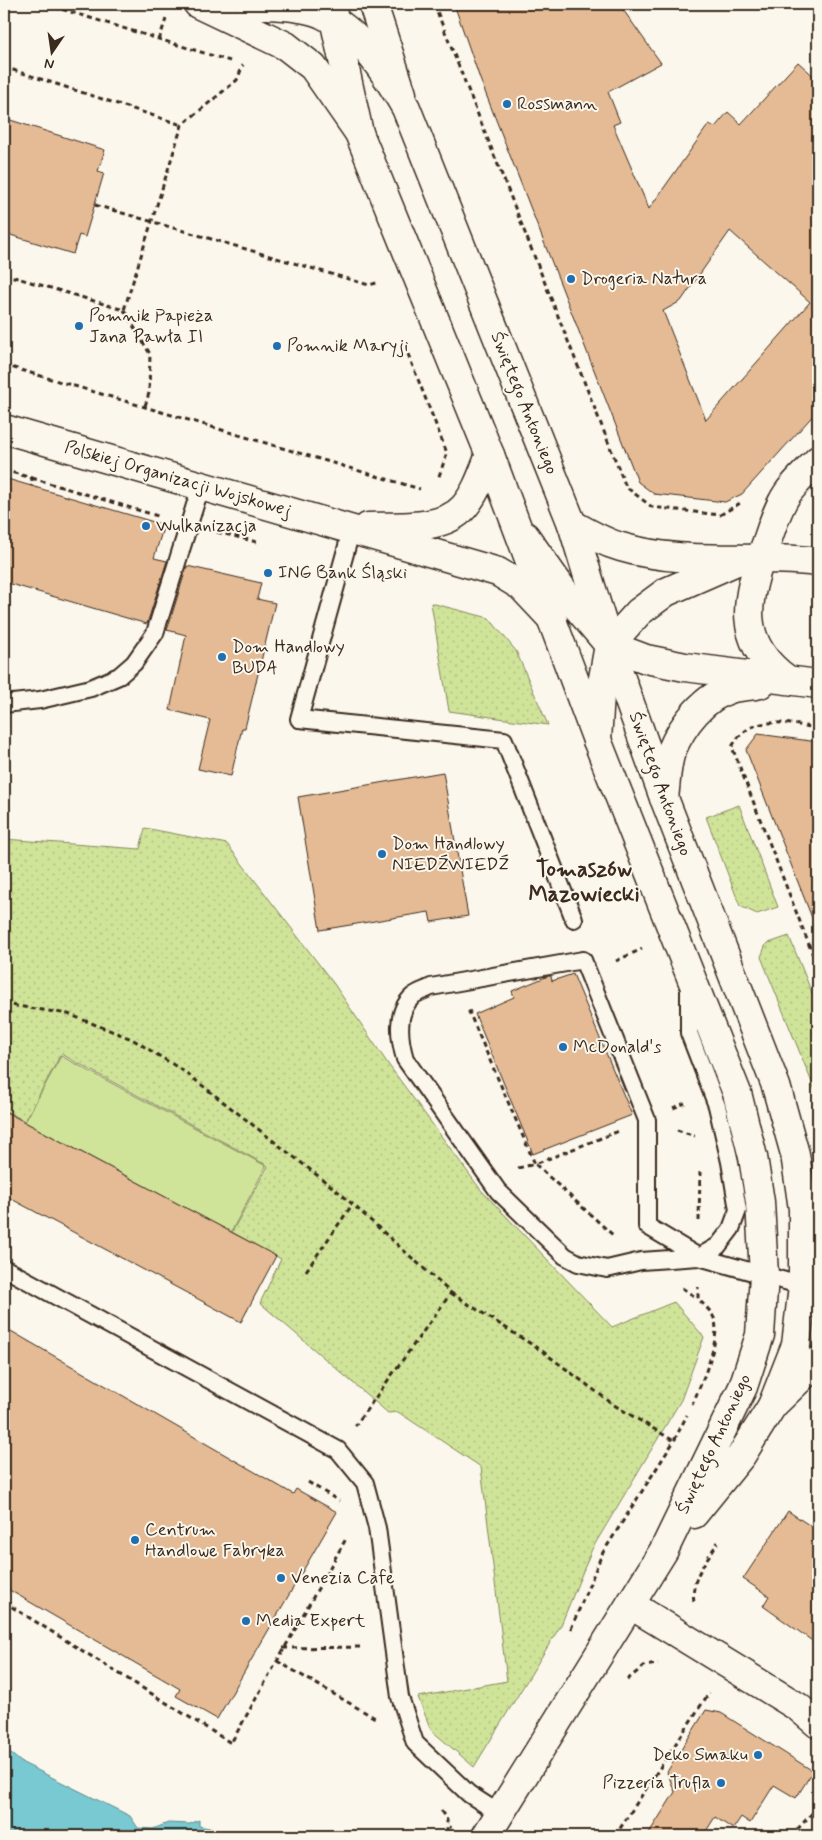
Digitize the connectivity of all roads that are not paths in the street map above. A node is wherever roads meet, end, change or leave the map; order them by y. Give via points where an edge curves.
1 (198, 4) edge
2 (250, 4) edge
3 (373, 4) edge
4 (332, 13) edge
5 (406, 108) junction
6 (359, 133) junction
7 (4, 428) edge
8 (490, 455) junction
9 (818, 460) edge
10 (201, 486) junction
11 (514, 520) junction
12 (572, 524) junction
13 (352, 528) junction
14 (749, 559) junction
15 (818, 562) edge
16 (554, 622) junction
17 (609, 645) junction
18 (788, 680) junction
19 (818, 684) edge
20 (4, 704) edge
21 (597, 740) junction
22 (664, 798) junction
23 (574, 919) dead end
24 (688, 973) junction
25 (699, 1257) junction
26 (4, 1268) edge
27 (764, 1275) junction
28 (811, 1288) edge
29 (818, 1361) edge
30 (772, 1406) junction
31 (664, 1550) junction
32 (630, 1605) junction
33 (818, 1724) edge
34 (493, 1825) edge

1 - 6 main road via 286,46 313,67
2 - 4 main road
3 - 5 main road, Świętego Antoniego
4 - 5 main road via 388,76
4 - 6 main road, Świętego Antoniego
5 - 12 main road, Świętego Antoniego
6 - 8 main road, Świętego Antoniego
7 - 10 main road, Polskiej Organizacji Wojskowej
8 - 11 main road, Świętego Antoniego
8 - 13 main road, Polskiej Organizacji Wojskowej via 475,491 463,508 435,525
9 - 14 main road via 787,494
10 - 13 main road, Polskiej Organizacji Wojskowej
10 - 20 lane via 155,633 134,663 119,676 91,688 40,700
11 - 16 main road, Świętego Antoniego
11 - 17 main road via 565,593
12 - 14 main road via 599,538 644,552
12 - 17 main road, Świętego Antoniego
13 - 16 main road, Polskiej Organizacji Wojskowej via 436,556 498,572 521,586
13 - 23 lane via 299,719 504,740
14 - 15 main road
14 - 17 main road via 666,592 639,612
14 - 18 main road via 749,627 759,653 772,669
16 - 21 main road, Świętego Antoniego
17 - 18 main road via 646,659 685,667
17 - 21 main road via 600,695
17 - 22 main road, Świętego Antoniego
18 - 19 main road
18 - 22 main road via 732,688 702,706 685,725 671,754
21 - 24 main road, Świętego Antoniego
22 - 28 main road, Świętego Antoniego via 778,1094 795,1154
24 - 25 lane via 689,1033 717,1106 738,1210 732,1229 718,1246
24 - 27 main road, Świętego Antoniego via 737,1093 760,1202
25 - 25 lane via 647,1226 647,1120 584,960 431,987 413,996 402,1012 399,1038 405,1059 505,1198 565,1256 578,1264 606,1269 641,1261
25 - 27 lane
26 - 34 lane via 338,1450 365,1483 377,1528 400,1697 415,1743 469,1794
27 - 28 lane
27 - 31 main road, Świętego Antoniego via 760,1335 743,1387
28 - 30 main road, Świętego Antoniego via 796,1345
29 - 30 main road
30 - 31 main road, Świętego Antoniego via 741,1456
31 - 32 main road, Świętego Antoniego
32 - 33 main road via 798,1707
32 - 34 main road, Świętego Antoniego

